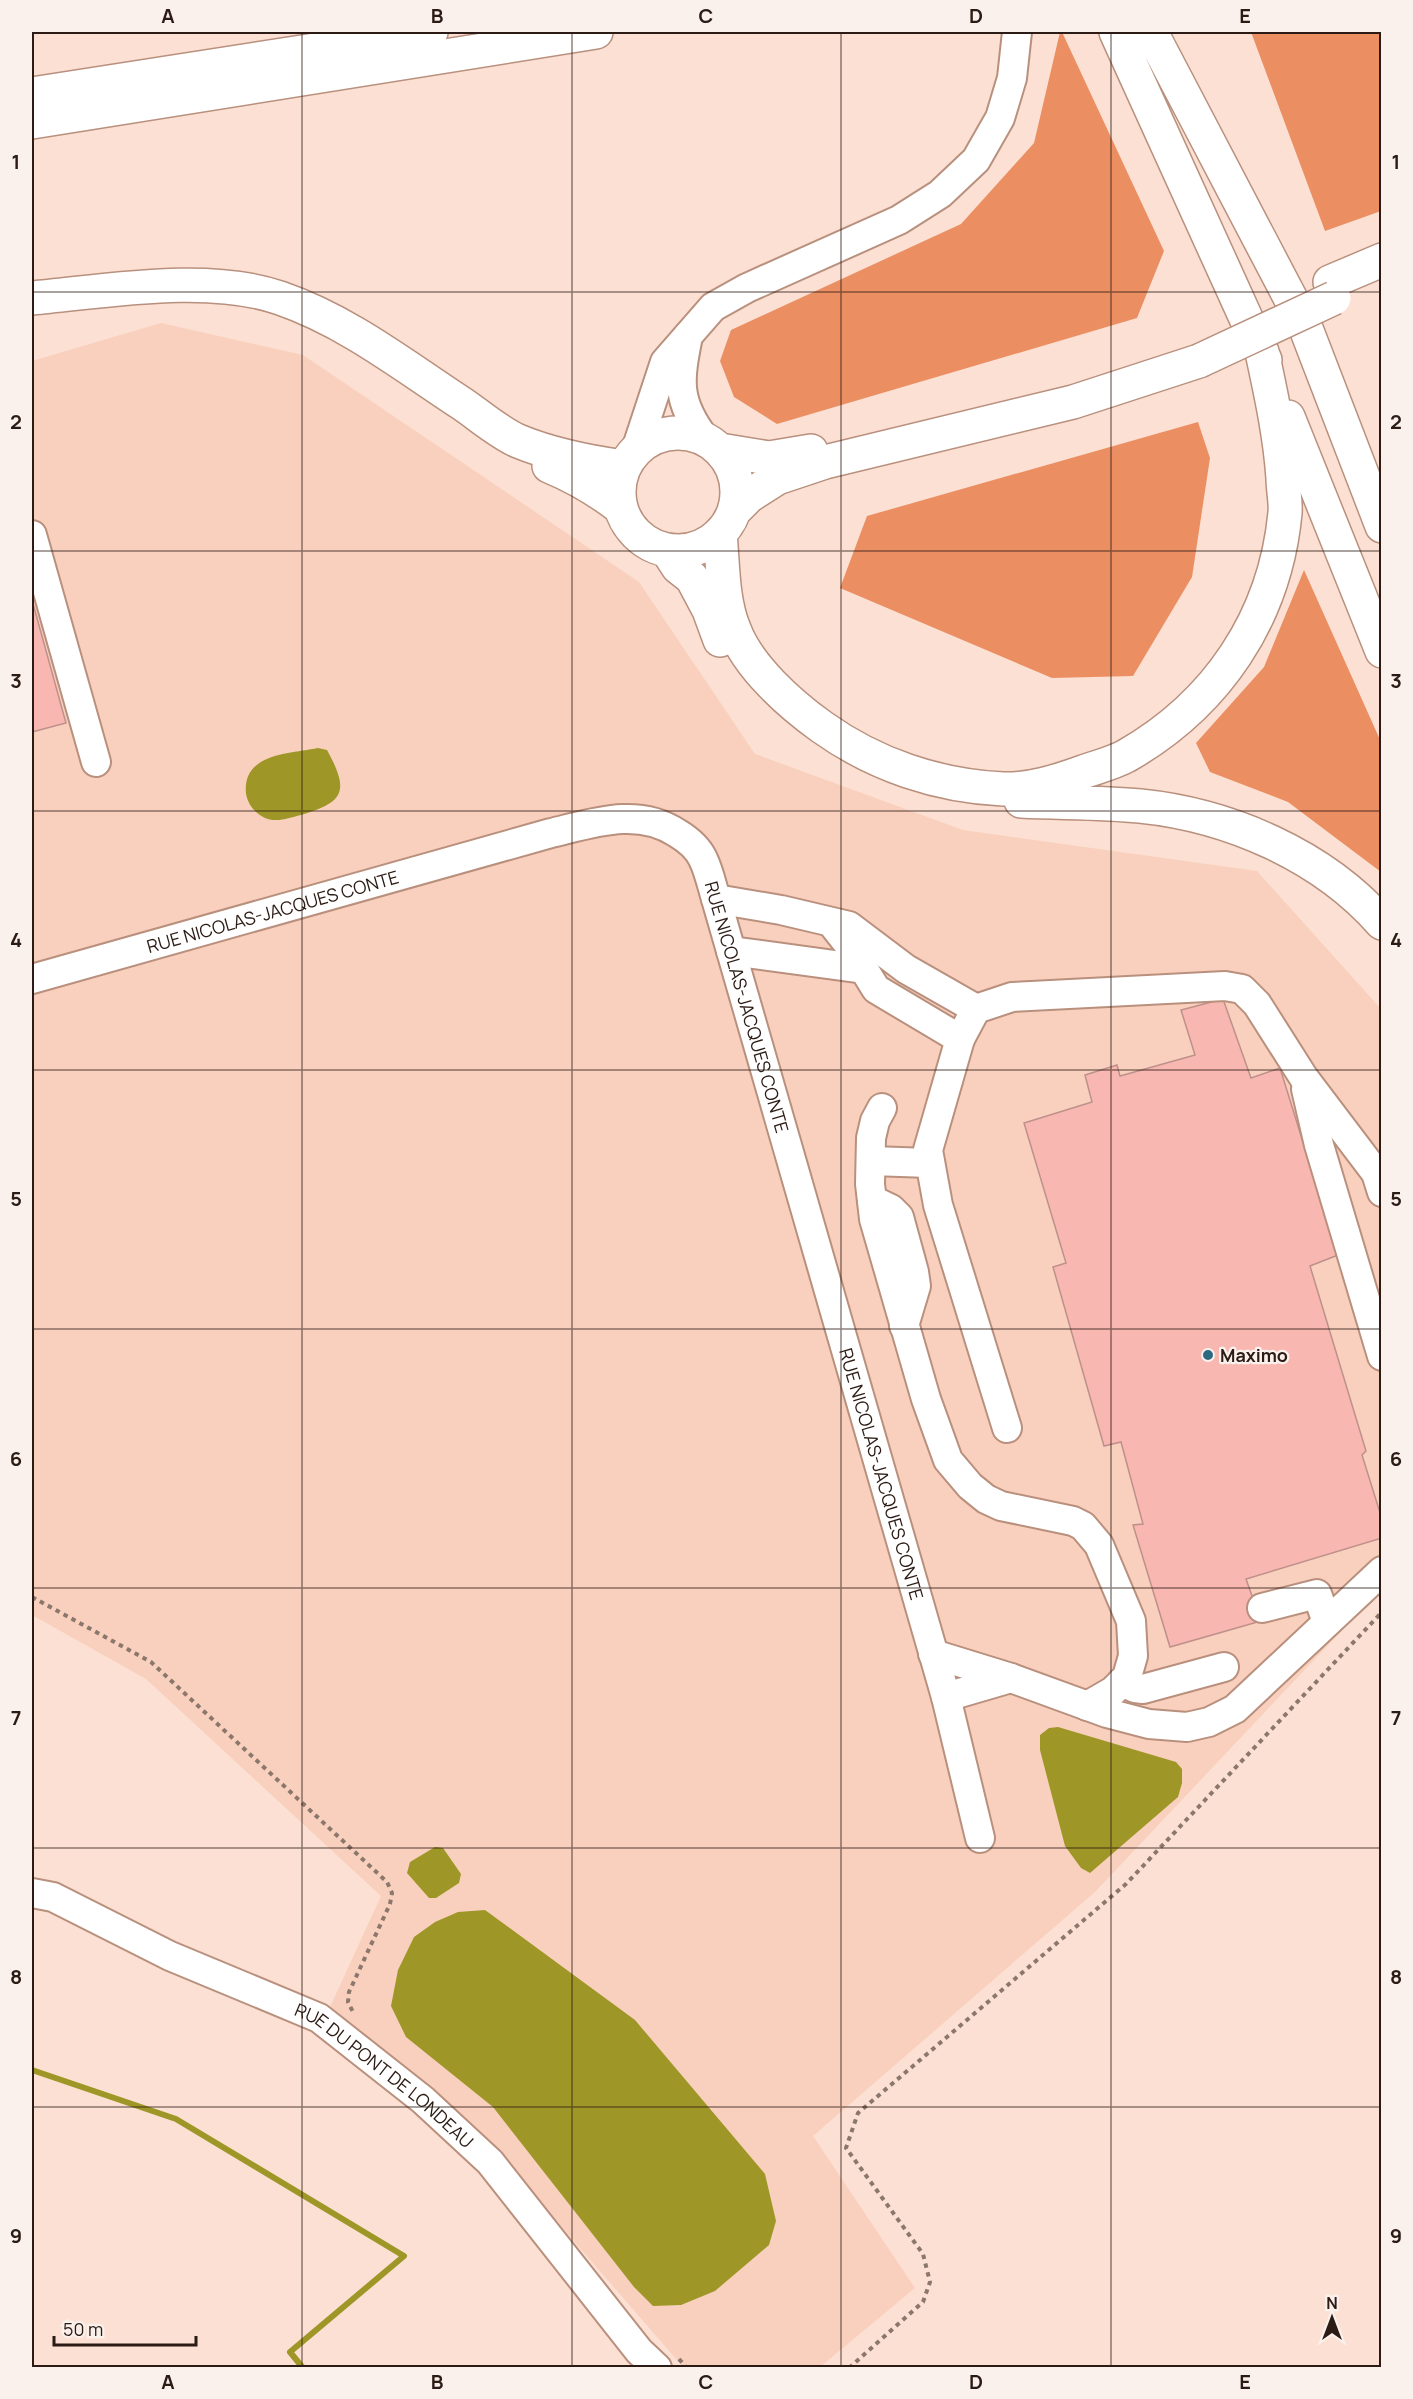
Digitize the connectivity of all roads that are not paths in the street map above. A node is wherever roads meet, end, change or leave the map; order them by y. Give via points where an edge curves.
1 (431, 32) edge
2 (597, 32) edge
3 (1017, 32) edge
4 (1116, 32) edge
5 (1151, 32) edge
6 (40, 91) edge
7 (32, 122) edge
8 (1382, 260) edge
9 (1382, 281) edge
10 (1332, 290) junction
11 (32, 298) edge
12 (1305, 326) junction
13 (689, 334) junction
14 (1196, 351) junction
15 (1262, 352) junction
16 (405, 366) junction
17 (712, 445) junction
18 (630, 459) junction
19 (1382, 471) edge
20 (621, 508) junction
21 (727, 522) junction
22 (1382, 526) edge
23 (32, 536) edge
24 (667, 550) junction
25 (1382, 651) edge
26 (96, 762) dead end
27 (716, 899) junction
28 (831, 922) junction
29 (1382, 923) edge
30 (731, 951) junction
31 (864, 969) junction
32 (32, 979) edge
33 (976, 1009) junction
34 (960, 1039) junction
35 (1304, 1078) junction
36 (882, 1108) dead end
37 (871, 1161) junction
38 (930, 1163) junction
39 (1382, 1192) edge
40 (1382, 1356) edge
41 (1007, 1428) dead end
42 (1382, 1571) edge
43 (1262, 1608) dead end
44 (1327, 1622) junction
45 (933, 1654) junction
46 (1224, 1667) dead end
47 (1011, 1678) junction
48 (1122, 1682) junction
49 (946, 1697) junction
50 (1087, 1706) junction
51 (980, 1838) dead end
52 (32, 1893) edge
53 (665, 2360) edge

1 - 6 highway
2 - 7 highway
3 - 13 street via 1012,78 1000,118 976,160 947,187 899,220 712,307
4 - 15 highway
5 - 12 highway
8 - 10 highway
9 - 10 highway
10 - 14 highway
11 - 16 highway via 184,285 232,286 279,297 326,316
12 - 19 highway
12 - 22 highway
13 - 17 street via 682,366 682,393 690,420
13 - 18 street via 665,362
14 - 17 highway via 805,453 769,458
14 - 21 highway via 1073,402 825,462 777,478 749,496
15 - 21 highway via 1280,436 1285,512 1270,587 1252,626 1237,656 1188,713 1125,757 1053,783 1005,789 936,780 850,747 819,725 782,695 756,665 734,630 725,593
15 - 25 highway
16 - 18 highway via 516,440 572,459
16 - 20 highway via 446,404 512,450 576,477
17 - 18 highway via 687,433 668,434 651,439
17 - 21 highway via 730,464 736,479 737,495
18 - 20 highway via 620,481
20 - 24 highway via 638,536
21 - 24 highway via 709,542 681,551
23 - 26 street
24 - 29 highway via 678,567 692,578 723,646 744,671 803,734 845,759 902,785 957,797 1140,806 1221,822 1290,850 1364,903
27 - 28 street
27 - 30 street, RUE NICOLAS-JACQUES CONTE
27 - 32 street, RUE NICOLAS-JACQUES CONTE via 702,858 688,840 664,824 636,818 609,820
28 - 31 street
28 - 33 street via 849,926 906,969
30 - 31 street
30 - 45 street, RUE NICOLAS-JACQUES CONTE
31 - 34 street via 876,989
33 - 34 street
33 - 35 street via 1012,997 1225,986 1242,989 1257,1004
34 - 38 street via 928,1150
35 - 39 street via 1376,1173
35 - 40 street
36 - 37 street via 871,1138
37 - 38 street
37 - 48 street via 874,1220 948,1460 986,1499 1001,1506 1073,1521 1083,1526 1099,1545 1131,1621 1133,1656
38 - 41 street via 938,1205
42 - 44 street
43 - 44 street via 1317,1593
44 - 50 street via 1235,1708 1209,1722 1187,1727 1149,1724
45 - 47 street
45 - 49 street, RUE NICOLAS-JACQUES CONTE
46 - 48 street via 1143,1689
47 - 49 street
47 - 50 street
48 - 50 street
49 - 51 street, RUE NICOLAS-JACQUES CONTE
52 - 53 street, RUE DU PONT DE LONDEAU via 53,1897 170,1956 319,2018 423,2100 490,2163 639,2351

